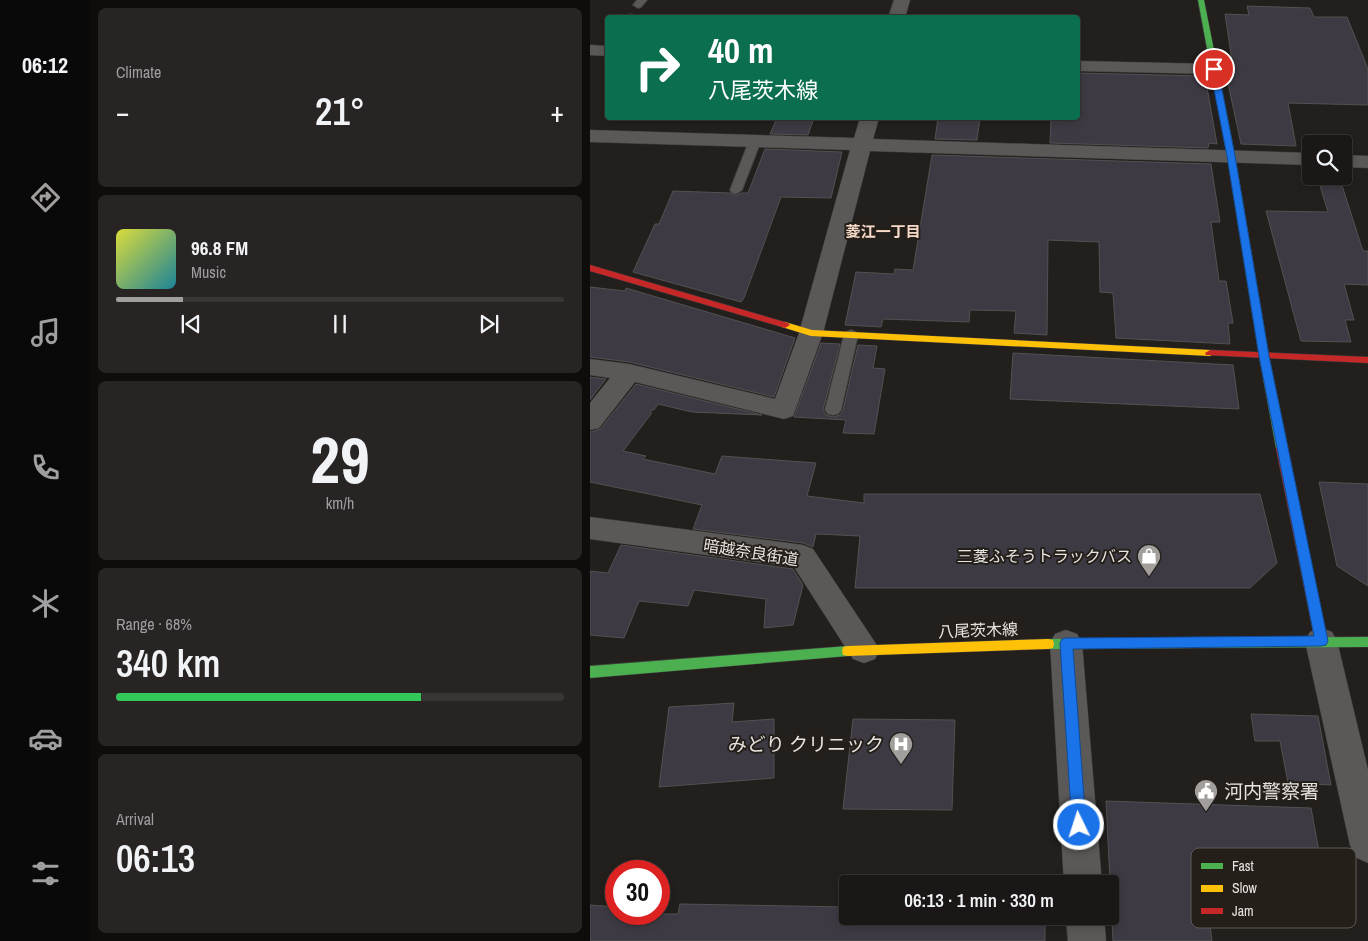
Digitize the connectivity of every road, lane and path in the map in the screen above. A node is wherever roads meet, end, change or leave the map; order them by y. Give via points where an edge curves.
1 (902, 0) edge
2 (1201, 0) edge
3 (897, 15) edge
4 (590, 50) edge
5 (605, 51) edge
6 (1080, 66) edge
7 (1214, 69) junction
8 (868, 120) edge
9 (590, 136) edge
10 (755, 141) junction
11 (862, 144) junction
12 (1231, 156) junction
13 (1302, 159) edge
14 (1352, 161) edge
15 (1368, 162) edge
16 (736, 190) dead end
17 (590, 268) edge
18 (811, 333) junction
19 (851, 335) junction
20 (1264, 356) junction
21 (1368, 360) edge
22 (590, 367) edge
23 (629, 372) junction
24 (833, 410) dead end
25 (590, 421) edge
26 (590, 528) edge
27 (1321, 641) junction
28 (1368, 642) edge
29 (1066, 643) junction
30 (864, 650) junction
31 (590, 672) edge
32 (1368, 846) edge
33 (1082, 875) edge
34 (1086, 925) edge
35 (1087, 941) edge

1 - 3 street
2 - 7 street
4 - 5 street
6 - 7 street
7 - 12 street
8 - 11 street
9 - 10 street
10 - 11 street
10 - 16 lane
11 - 12 street
11 - 18 street
12 - 13 street
12 - 20 street
14 - 15 street
17 - 18 street
18 - 19 street
18 - 23 street via 784,410
19 - 20 street
19 - 24 lane
20 - 21 street
20 - 27 street
22 - 23 street
23 - 25 street
26 - 30 street, 暗越奈良街道 via 803,557
27 - 28 street, 八尾茨木線
27 - 29 street, 八尾茨木線
27 - 32 street
29 - 30 street, 八尾茨木線
29 - 33 street
30 - 31 street, 八尾茨木線
34 - 35 street

